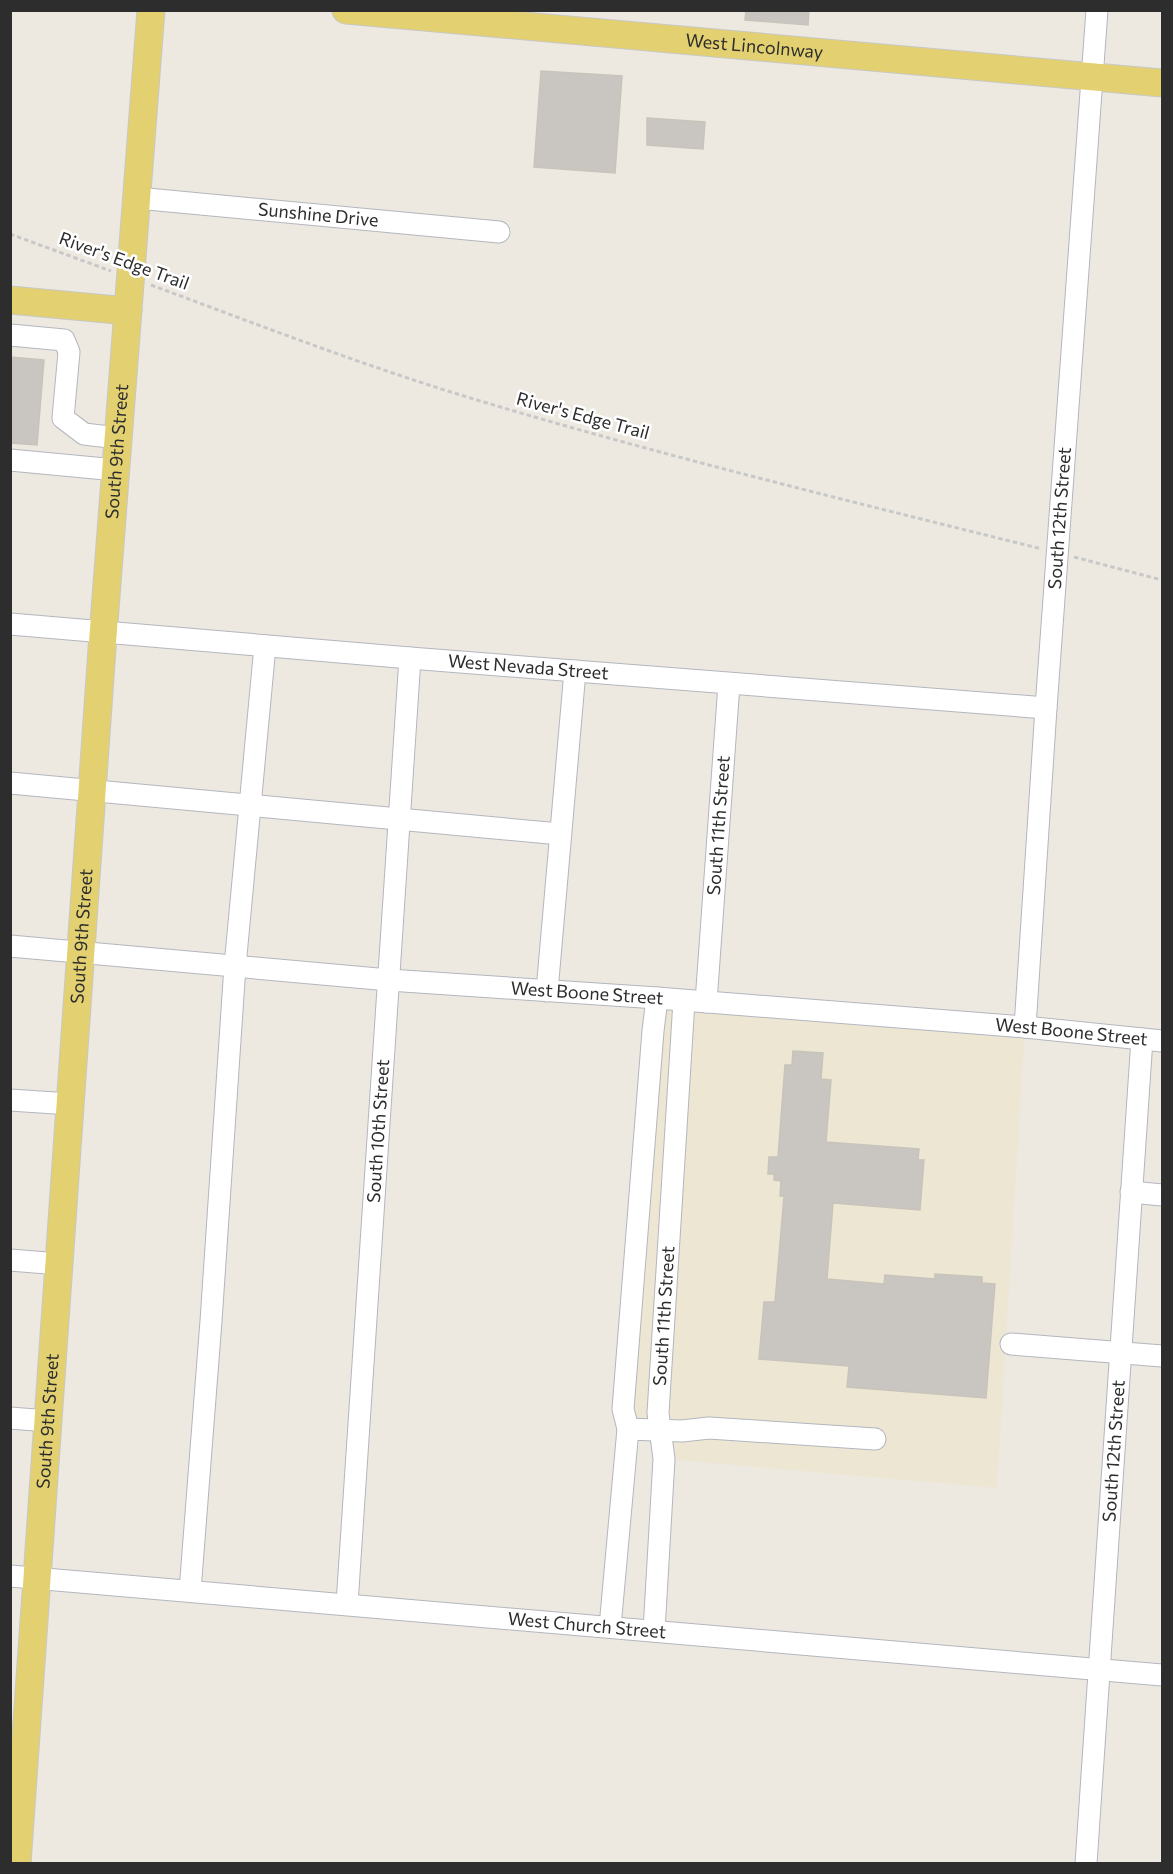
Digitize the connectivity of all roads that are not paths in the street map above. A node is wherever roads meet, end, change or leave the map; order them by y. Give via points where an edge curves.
1 (152, 10) edge
2 (346, 10) edge
3 (1096, 10) edge
4 (1093, 75) junction
5 (1162, 83) edge
6 (137, 198) junction
7 (499, 232) dead end
8 (10, 300) edge
9 (128, 311) junction
10 (10, 335) edge
11 (118, 438) junction
12 (10, 460) edge
13 (116, 470) junction
14 (10, 624) edge
15 (103, 632) junction
16 (265, 646) junction
17 (410, 658) junction
18 (575, 671) junction
19 (729, 684) junction
20 (1046, 708) junction
21 (10, 783) edge
22 (92, 790) junction
23 (250, 804) junction
24 (400, 818) junction
25 (560, 834) junction
26 (10, 946) edge
27 (80, 953) junction
28 (235, 966) junction
29 (388, 980) junction
30 (547, 991) junction
31 (657, 998) junction
32 (684, 1001) junction
33 (706, 1002) junction
34 (1025, 1027) junction
35 (1152, 1040) edge
36 (10, 1100) edge
37 (70, 1104) junction
38 (1131, 1192) junction
39 (1162, 1195) edge
40 (10, 1260) edge
41 (59, 1264) junction
42 (1011, 1344) dead end
43 (1120, 1353) junction
44 (1162, 1356) edge
45 (10, 1418) edge
46 (48, 1421) junction
47 (628, 1429) junction
48 (661, 1429) junction
49 (875, 1439) dead end
50 (10, 1576) edge
51 (38, 1578) junction
52 (190, 1591) junction
53 (346, 1604) junction
54 (610, 1627) junction
55 (654, 1631) junction
56 (1098, 1669) junction
57 (1162, 1675) edge
58 (18, 1738) edge
59 (17, 1863) edge
60 (1086, 1863) edge

1 - 6 main road, South 9th Street
2 - 4 main road, West Lincolnway
3 - 4 street, South 12th Street
4 - 5 main road, West Lincolnway
4 - 20 street, South 12th Street
6 - 7 street, Sunshine Drive
6 - 9 main road, South 9th Street
8 - 9 main road
9 - 11 main road, South 9th Street
10 - 11 street via 64,340 69,352 63,418 84,434
11 - 13 main road, South 9th Street
12 - 13 street
13 - 15 main road, South 9th Street
14 - 15 street, West Nevada Street
15 - 16 street, West Nevada Street
15 - 22 main road, South 9th Street
16 - 17 street, West Nevada Street
16 - 23 street
17 - 18 street, West Nevada Street
17 - 24 street, South 10th Street
18 - 19 street, West Nevada Street
18 - 25 street
19 - 20 street, West Nevada Street
19 - 33 street, South 11th Street
20 - 34 street, South 12th Street
21 - 22 street
22 - 23 street
22 - 27 main road, South 9th Street
23 - 24 street
23 - 28 street
24 - 25 street
24 - 29 street, South 10th Street
25 - 30 street
26 - 27 street, West Boone Street
27 - 28 street, West Boone Street
27 - 37 main road, South 9th Street
28 - 29 street, West Boone Street
28 - 52 street
29 - 30 street, West Boone Street
29 - 53 street, South 10th Street
30 - 31 street, West Boone Street
31 - 32 street, West Boone Street
31 - 47 street, South 11th Street via 623,1409
32 - 33 street, West Boone Street
32 - 48 street, South 11th Street via 658,1413
33 - 34 street, West Boone Street
34 - 35 street, West Boone Street
35 - 38 street, South 12th Street
36 - 37 street
37 - 41 main road, South 9th Street
38 - 39 street
38 - 43 street, South 12th Street
40 - 41 street
41 - 46 main road, South 9th Street
42 - 43 street
43 - 44 street
43 - 56 street, South 12th Street
45 - 46 street
46 - 51 main road, South 9th Street
47 - 48 street
47 - 54 street, South 11th Street
48 - 49 street via 709,1428
48 - 55 street, South 11th Street via 664,1459
50 - 51 street, West Church Street
51 - 52 street, West Church Street
51 - 58 main road, South 9th Street
52 - 53 street, West Church Street
53 - 54 street, West Church Street
54 - 55 street, West Church Street
55 - 56 street, West Church Street
56 - 57 street, West Church Street
56 - 60 street, South 12th Street
58 - 59 main road, South 9th Street

